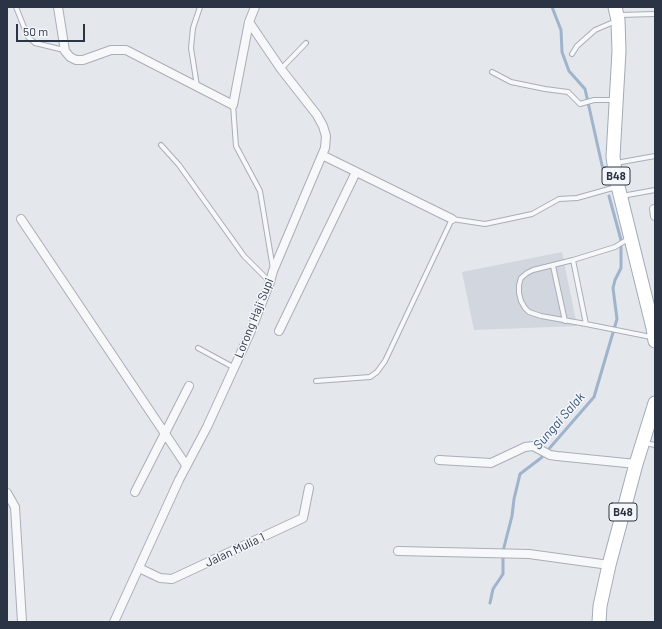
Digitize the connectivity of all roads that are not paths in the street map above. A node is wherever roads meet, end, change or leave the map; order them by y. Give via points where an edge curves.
1 (16, 7) edge
2 (58, 7) edge
3 (200, 7) edge
4 (256, 7) edge
5 (616, 11) edge
6 (655, 14) edge
7 (249, 22) junction
8 (306, 43) dead end
9 (65, 51) junction
10 (572, 54) dead end
11 (281, 69) junction
12 (492, 72) dead end
13 (197, 86) junction
14 (616, 100) junction
15 (233, 104) junction
16 (161, 145) dead end
17 (322, 156) junction
18 (655, 156) edge
19 (614, 163) junction
20 (356, 172) junction
21 (655, 190) edge
22 (619, 191) junction
23 (21, 219) dead end
24 (452, 219) junction
25 (629, 239) junction
26 (573, 260) junction
27 (553, 266) junction
28 (273, 271) junction
29 (270, 282) junction
30 (565, 321) junction
31 (586, 324) junction
32 (279, 331) dead end
33 (655, 338) edge
34 (655, 341) edge
35 (198, 348) dead end
36 (233, 368) junction
37 (316, 381) dead end
38 (189, 386) dead end
39 (655, 403) edge
40 (165, 434) junction
41 (649, 443) edge
42 (438, 460) dead end
43 (636, 464) junction
44 (186, 466) junction
45 (309, 488) dead end
46 (136, 492) dead end
47 (7, 493) edge
48 (398, 552) dead end
49 (609, 564) junction
50 (139, 568) junction
51 (22, 622) edge
52 (114, 622) edge
53 (599, 622) edge

1 - 9 lane via 28,37 35,43
2 - 9 street
3 - 13 lane via 193,28 192,48
4 - 7 street
5 - 6 lane
5 - 10 lane via 577,46
5 - 14 main road, B48 via 619,51
7 - 11 street, Lorong Haji Supi
7 - 15 street
8 - 11 lane
9 - 13 street via 70,57 83,60 111,50 126,50
11 - 17 street, Lorong Haji Supi via 323,126 326,136
12 - 14 lane via 511,82 568,92 580,104 594,100
13 - 15 street
14 - 19 main road, B48
15 - 28 lane via 236,146 260,190
16 - 29 lane via 180,165 244,256
17 - 20 street
17 - 28 street, Lorong Haji Supi
18 - 19 lane
19 - 22 main road, B48
20 - 24 street
20 - 32 street
21 - 22 lane
22 - 24 lane via 602,190 577,198 559,199 532,214 485,224
22 - 25 main road, B48
23 - 40 street
24 - 37 lane via 385,361 377,372 370,377
25 - 26 lane via 615,247
25 - 33 main road, B48
26 - 27 lane
26 - 31 lane
27 - 30 lane
27 - 30 lane via 527,273 521,278 518,293 529,312
28 - 29 street, Lorong Haji Supi
29 - 36 street, Lorong Haji Supi
30 - 31 lane
31 - 33 lane
33 - 34 main road, B48
35 - 36 lane
36 - 44 street, Lorong Haji Supi via 207,427
38 - 40 street
39 - 41 main road, B48
40 - 44 street
40 - 46 street
41 - 43 main road, B48
42 - 43 street via 491,463 525,447 533,446 550,454
43 - 49 main road, B48
44 - 50 street, Lorong Haji Supi
45 - 50 street, Jalan Mulia 1 via 304,518 172,579 160,578
47 - 51 street via 15,507
48 - 49 street via 529,554
49 - 53 main road, B48
50 - 52 street, Lorong Haji Supi

